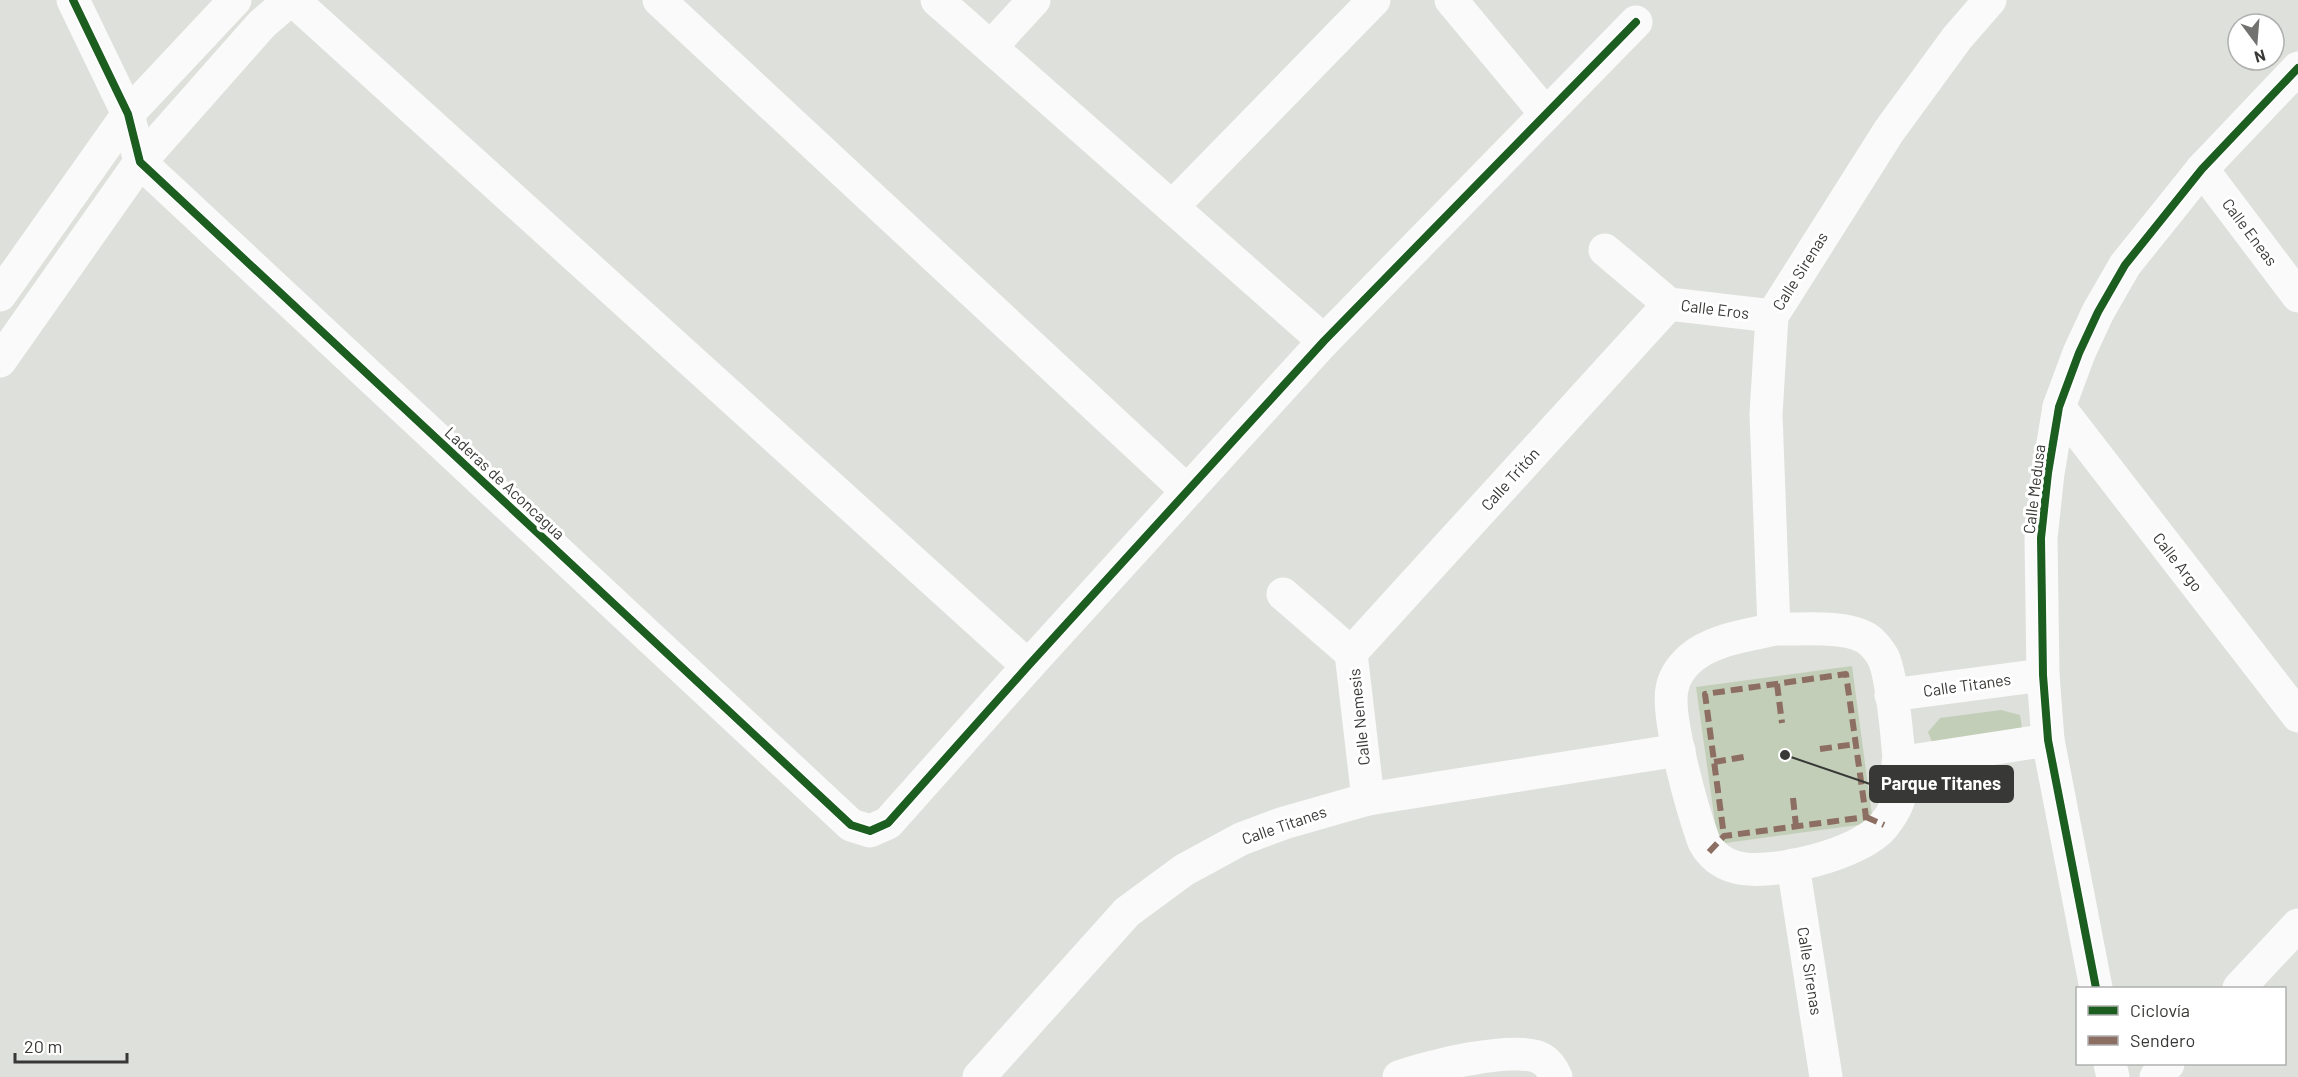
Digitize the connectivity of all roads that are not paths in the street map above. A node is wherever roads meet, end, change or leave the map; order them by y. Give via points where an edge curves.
1 (73, 0) edge
2 (235, 0) edge
3 (292, 0) edge
4 (659, 0) edge
5 (937, 0) edge
6 (1034, 0) edge
7 (1374, 0) edge
8 (1451, 0) edge
9 (1990, 0) edge
10 (254, 12) edge
11 (1636, 22) dead end
12 (991, 47) junction
13 (2298, 68) edge
14 (128, 114) junction
15 (1546, 114) junction
16 (140, 162) junction
17 (2202, 169) junction
18 (1172, 207) junction
19 (1605, 250) dead end
20 (0, 295) edge
21 (2298, 296) edge
22 (1669, 304) junction
23 (1772, 316) junction
24 (1324, 341) junction
25 (0, 361) edge
26 (2059, 407) junction
27 (1187, 491) junction
28 (1283, 594) dead end
29 (1774, 629) junction
30 (1352, 653) junction
31 (1028, 666) junction
32 (2043, 675) junction
33 (1891, 695) junction
34 (2298, 716) edge
35 (2048, 740) junction
36 (1679, 750) junction
37 (1898, 763) junction
38 (1368, 799) junction
39 (1793, 865) junction
40 (2298, 926) edge
41 (2096, 987) edge
42 (2240, 987) edge
43 (2167, 1065) edge
44 (979, 1077) edge
45 (1398, 1077) edge
46 (1556, 1077) edge
47 (1826, 1077) edge
48 (2156, 1077) edge

1 - 14 street
2 - 14 street
3 - 10 street
3 - 31 street
4 - 27 street
5 - 12 street
6 - 12 street
7 - 18 street
8 - 15 street
9 - 23 street, Calle Sirenas via 1889,131
10 - 16 street
11 - 15 street
12 - 18 street
13 - 17 street, Calle Medusa
14 - 16 street
14 - 20 street
15 - 24 street
16 - 25 street
16 - 31 street, Laderas de Aconcagua via 851,825 870,831 888,823
17 - 21 street, Calle Eneas
17 - 26 street, Calle Medusa via 2125,265 2098,312
18 - 24 street
19 - 22 street, Calle Eros
22 - 23 street, Calle Eros
22 - 30 street, Calle Tritón
23 - 29 street, Calle Sirenas via 1766,414
24 - 27 street
26 - 32 street, Calle Medusa via 2041,538
26 - 34 street, Calle Argo
27 - 31 street
28 - 30 street, Calle Nemesis
29 - 33 street via 1837,630 1865,637 1883,657
29 - 36 street via 1704,649 1677,673 1670,704
30 - 38 street, Calle Nemesis
32 - 33 street, Calle Titanes
32 - 35 street, Calle Medusa
33 - 37 street
35 - 37 street
35 - 41 street, Calle Medusa
36 - 38 street, Calle Titanes
36 - 39 street via 1709,852 1719,861 1748,870
37 - 39 street via 1900,795 1894,811 1877,833 1837,855
38 - 44 street, Calle Titanes via 1284,822 1184,870 1127,912
39 - 47 street, Calle Sirenas
40 - 42 street
43 - 48 street
45 - 46 street via 1431,1066 1520,1054 1541,1058

